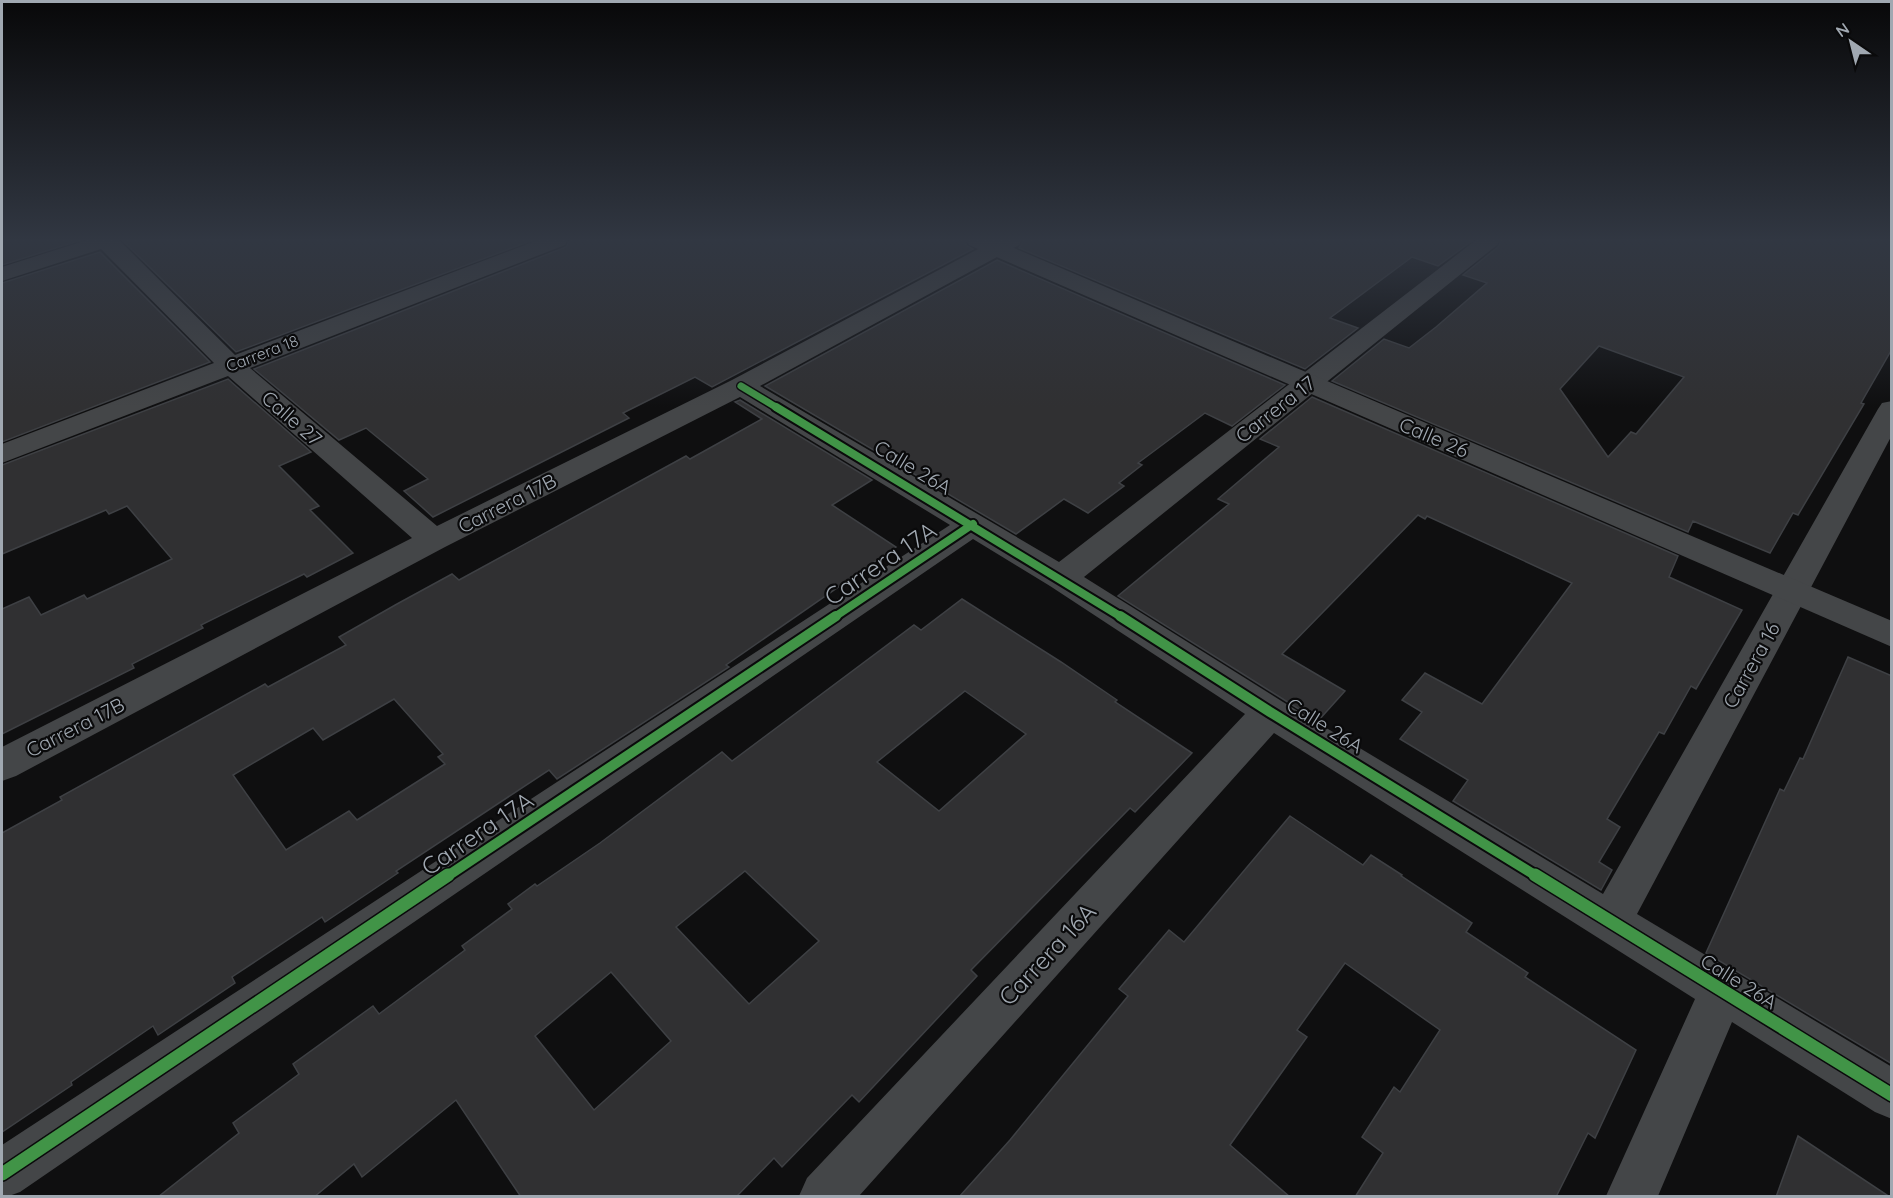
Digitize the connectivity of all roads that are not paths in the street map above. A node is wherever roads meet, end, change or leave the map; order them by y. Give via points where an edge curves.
1 (162, 296) edge
2 (411, 296) edge
3 (899, 296) edge
4 (1114, 296) edge
5 (1418, 296) edge
6 (231, 365) junction
7 (1308, 383) junction
8 (741, 386) junction
9 (1892, 409) edge
10 (2, 454) edge
11 (973, 524) junction
12 (434, 540) junction
13 (1061, 578) junction
14 (1791, 592) junction
15 (1892, 635) edge
16 (1270, 712) junction
17 (2, 765) edge
18 (1610, 922) junction
19 (1722, 992) junction
20 (1892, 1095) edge
21 (2, 1174) edge
22 (825, 1197) edge
23 (1632, 1197) edge

1 - 6 street, Calle 27
2 - 6 street, Carrera 18
3 - 8 street, Carrera 17B
4 - 7 street, Calle 26
5 - 7 street, Carrera 17
6 - 10 street, Carrera 18
6 - 12 street, Calle 27
7 - 13 street, Carrera 17
7 - 14 street, Calle 26
8 - 11 street, Calle 26A
8 - 12 street, Carrera 17B
9 - 14 street, Carrera 16
11 - 13 street, Calle 26A
11 - 21 street, Carrera 17A
12 - 17 street, Carrera 17B
13 - 16 street, Calle 26A
14 - 15 street, Calle 26
14 - 18 street, Carrera 16
16 - 18 street, Calle 26A
16 - 22 street, Carrera 16A
18 - 19 street, Calle 26A
19 - 20 street, Calle 26A
19 - 23 street

